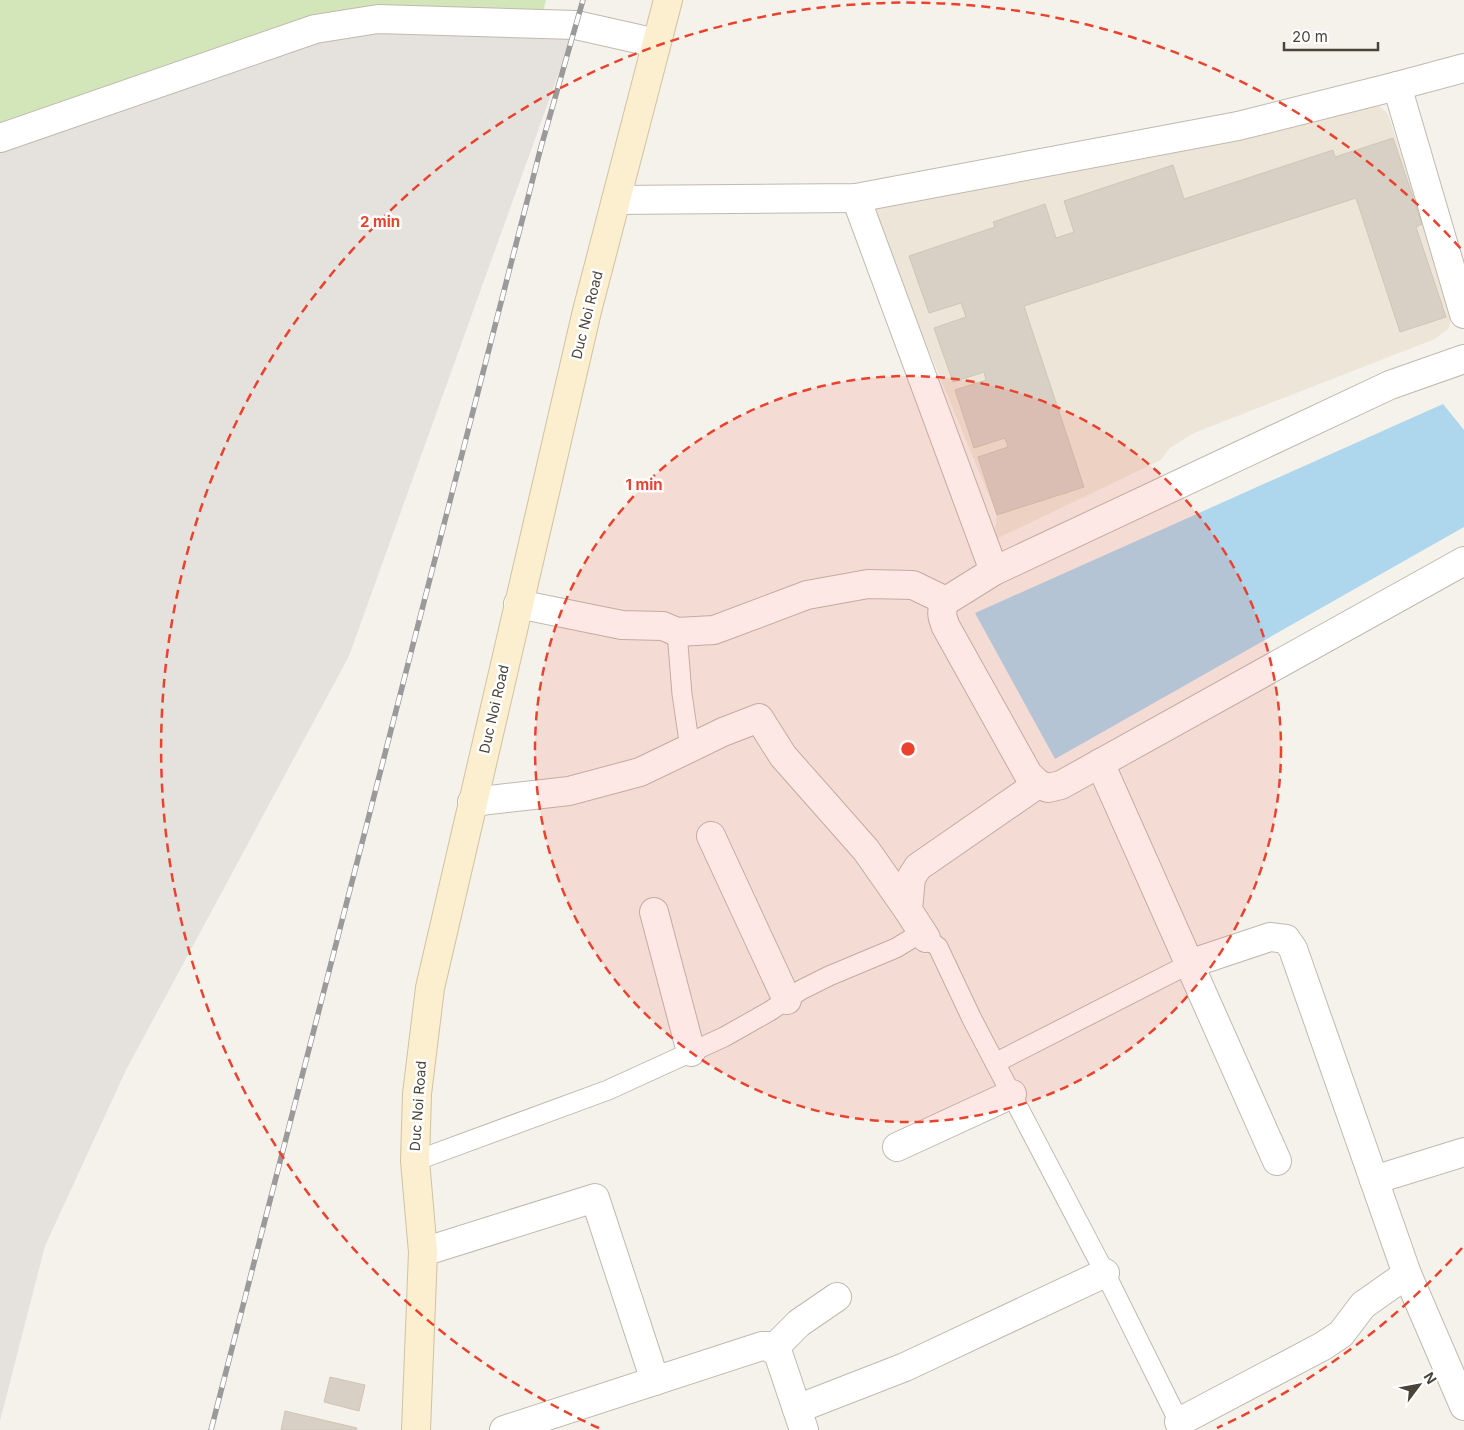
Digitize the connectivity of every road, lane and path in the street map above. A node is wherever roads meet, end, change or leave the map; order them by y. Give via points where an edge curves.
1 (668, 0) edge
2 (656, 43) junction
3 (1464, 68) edge
4 (1397, 86) junction
5 (0, 138) edge
6 (856, 198) junction
7 (616, 200) junction
8 (1464, 314) edge
9 (1464, 358) edge
10 (1464, 561) edge
11 (994, 570) junction
12 (946, 601) junction
13 (518, 604) junction
14 (676, 632) junction
15 (690, 748) junction
16 (1100, 763) junction
17 (1038, 784) junction
18 (472, 802) junction
19 (711, 836) dead end
20 (908, 910) junction
21 (654, 912) dead end
22 (926, 938) junction
23 (1189, 964) junction
24 (787, 1000) junction
25 (691, 1052) junction
26 (995, 1063) junction
27 (1012, 1094) junction
28 (897, 1147) dead end
29 (1464, 1152) edge
30 (414, 1161) junction
31 (1278, 1161) dead end
32 (1374, 1180) junction
33 (423, 1252) junction
34 (1105, 1273) junction
35 (1407, 1274) junction
36 (837, 1297) dead end
37 (773, 1349) junction
38 (1455, 1361) edge
39 (655, 1381) junction
40 (1464, 1406) edge
41 (800, 1420) edge
42 (1182, 1426) edge
43 (416, 1430) edge
44 (504, 1430) edge

1 - 2 street, Duc Noi Road
2 - 5 street via 576,25 378,19 315,29
2 - 7 street, Duc Noi Road
3 - 4 street
4 - 6 street via 1238,126
4 - 8 street
6 - 7 street
6 - 11 street
7 - 13 street, Duc Noi Road
9 - 11 street via 1390,385
10 - 16 street
11 - 12 street
12 - 14 street via 913,585 868,584 807,595 714,630
12 - 17 street via 941,615 946,627 1020,763
13 - 14 street via 622,625 663,626
13 - 18 street, Duc Noi Road
14 - 15 lane
15 - 18 street via 640,772 569,791
15 - 20 street via 759,718 783,756 866,850
16 - 17 street via 1061,785 1048,788
16 - 23 street
17 - 20 street via 918,867 911,878
18 - 30 street, Duc Noi Road via 430,988 416,1094
19 - 24 street
20 - 22 street
21 - 25 street
22 - 24 lane via 914,937 829,976
22 - 26 lane via 938,947
23 - 26 lane
23 - 31 street
23 - 32 street via 1270,937 1286,939 1293,949
24 - 25 lane via 724,1037
25 - 30 lane via 608,1090
26 - 27 lane
27 - 28 street
27 - 34 lane
29 - 32 street
30 - 33 street, Duc Noi Road
32 - 35 street
33 - 39 street via 595,1198
33 - 43 street, Duc Noi Road
34 - 41 street
34 - 42 lane
35 - 38 street
35 - 42 street via 1363,1305 1341,1334
36 - 37 street via 799,1323
37 - 39 street via 762,1346
37 - 41 street via 778,1353
38 - 40 street
39 - 44 street

